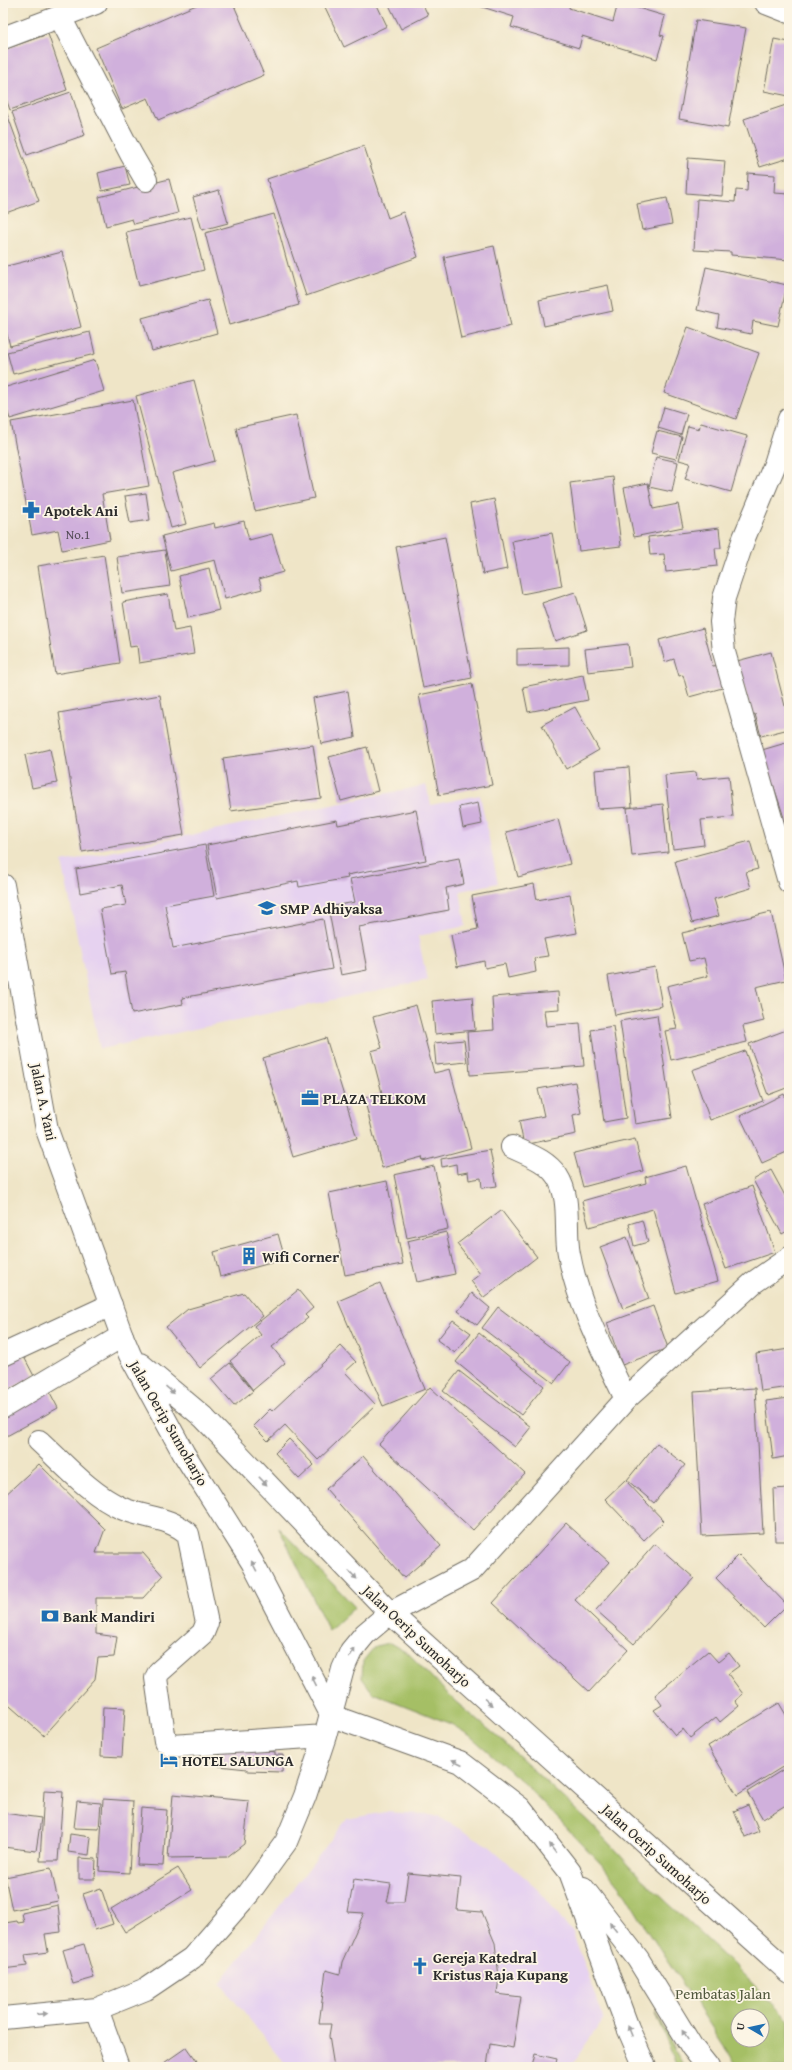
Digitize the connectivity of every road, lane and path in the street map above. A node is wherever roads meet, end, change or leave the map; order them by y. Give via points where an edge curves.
1 (96, 3) edge
2 (766, 3) edge
3 (789, 12) edge
4 (60, 17) junction
5 (3, 38) edge
6 (146, 180) dead end
7 (789, 418) edge
8 (789, 882) edge
9 (3, 885) edge
10 (512, 1147) dead end
11 (789, 1258) edge
12 (111, 1305) junction
13 (126, 1346) junction
14 (3, 1355) edge
15 (626, 1399) junction
16 (3, 1407) edge
17 (39, 1441) dead end
18 (390, 1614) junction
19 (328, 1726) junction
20 (570, 1872) junction
21 (789, 1972) edge
22 (97, 2009) junction
23 (3, 2018) edge
24 (118, 2067) edge
25 (645, 2067) edge
26 (708, 2067) edge

1 - 4 main road
2 - 3 main road
4 - 5 main road
4 - 6 main road
7 - 8 main road via 775,464 744,538 724,598 721,622 724,652
9 - 12 main road, Jalan A. Yani via 47,1130
10 - 15 main road via 546,1163 558,1177 566,1210 568,1253 577,1286 598,1342
11 - 15 main road via 753,1283
12 - 13 main road, Jalan A. Yani
12 - 14 main road
13 - 16 main road
13 -> 18 main road, Jalan Oerip Sumoharjo via 203,1417
19 -> 13 main road, Jalan Oerip Sumoharjo via 252,1562 184,1454
15 - 18 main road via 472,1570
17 - 19 main road via 102,1498 121,1509 180,1527 188,1534 206,1623 203,1633 158,1672 156,1678 165,1741 171,1746
19 -> 18 main road via 343,1669 352,1651 366,1634
18 -> 21 main road, Jalan Oerip Sumoharjo
20 -> 19 main road via 520,1808 460,1762
19 - 22 main road via 305,1796 286,1842 249,1893 192,1958 146,1989
25 -> 20 main road
26 -> 20 main road via 692,2047 638,1959
23 -> 22 main road
22 - 24 main road

